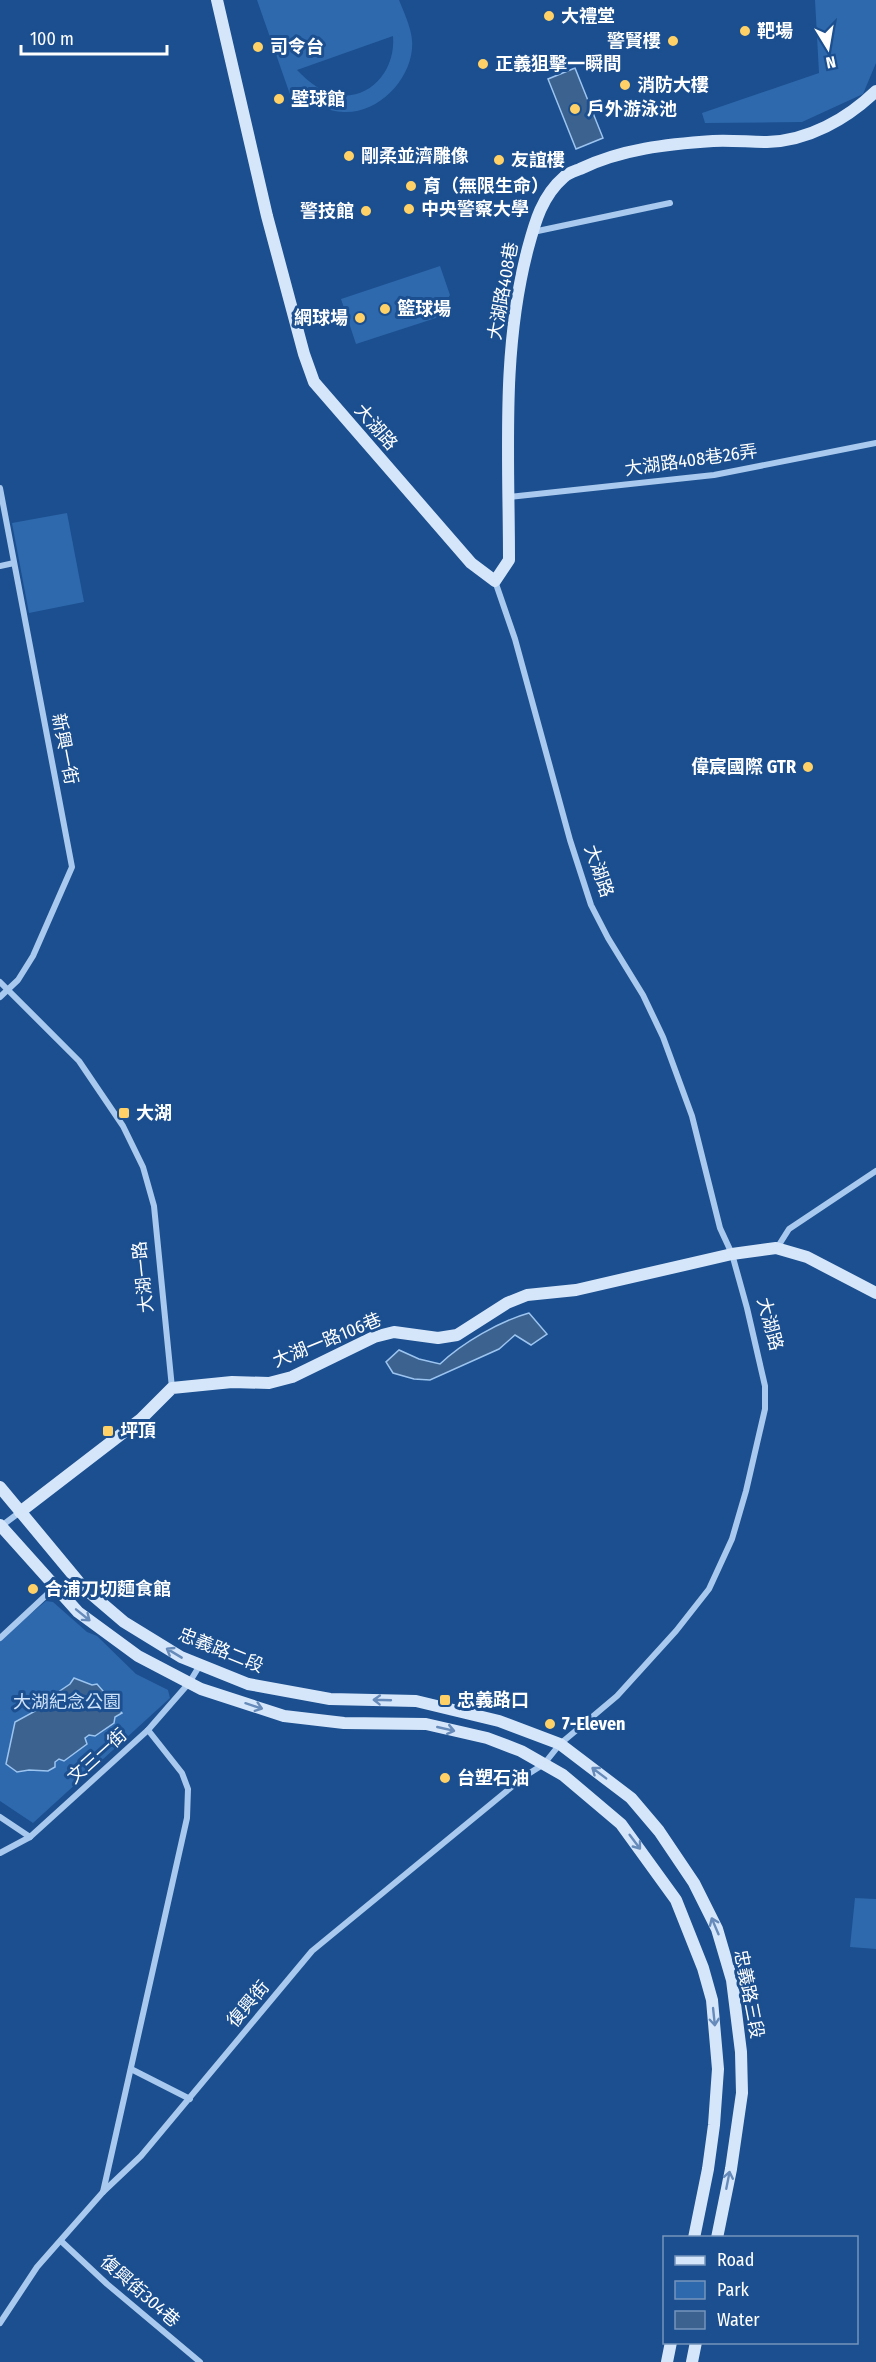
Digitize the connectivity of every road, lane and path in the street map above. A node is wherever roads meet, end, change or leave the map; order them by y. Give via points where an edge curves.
1 (217, 0) edge
2 (876, 92) edge
3 (670, 203) dead end
4 (532, 232) junction
5 (876, 443) edge
6 (0, 488) edge
7 (509, 497) junction
8 (14, 563) junction
9 (0, 566) edge
10 (495, 581) junction
11 (0, 982) edge
12 (8, 990) junction
13 (0, 997) edge
14 (876, 1171) edge
15 (776, 1248) junction
16 (732, 1254) junction
17 (876, 1293) edge
18 (172, 1388) junction
19 (0, 1487) edge
20 (20, 1512) junction
21 (0, 1526) edge
22 (55, 1587) junction
23 (0, 1638) edge
24 (200, 1665) junction
25 (189, 1683) junction
26 (148, 1730) junction
27 (560, 1744) junction
28 (544, 1764) junction
29 (0, 1818) edge
30 (30, 1837) junction
31 (0, 1853) edge
32 (131, 2069) junction
33 (190, 2099) junction
34 (103, 2193) junction
35 (702, 2198) junction
36 (724, 2202) junction
37 (694, 2236) edge
38 (717, 2236) edge
39 (61, 2241) junction
40 (0, 2323) edge
41 (671, 2344) edge
42 (696, 2344) edge
43 (200, 2362) edge
44 (667, 2362) edge
45 (692, 2362) edge

1 - 10 street, 大湖路 via 267,216 314,382 471,563
2 - 4 street, 大湖路408巷 via 828,127 800,136 770,142 668,145 593,162 565,176 536,215
3 - 4 street
4 - 7 street, 大湖路408巷 via 510,342
5 - 7 street, 大湖路408巷26弄 via 714,475
6 - 8 street, 新興一街
7 - 10 street, 大湖路408巷 via 509,560
8 - 9 street
8 - 12 street, 新興一街 via 72,867 33,956
10 - 16 street, 大湖路 via 591,905 643,995 666,1045 692,1116 720,1228
11 - 12 street, 大湖一路
12 - 13 street, 新興一街
12 - 18 street, 大湖一路 via 79,1061 123,1126 143,1167 154,1206
14 - 15 street via 789,1229
15 - 16 street, 大湖一路106巷
15 - 17 street via 807,1257
16 - 18 street, 大湖一路106巷 via 610,1284 527,1295 457,1335 438,1338 394,1332 374,1337 292,1377 269,1383
16 - 27 street, 大湖路 via 762,1366 765,1408 755,1460 732,1539 709,1589 676,1631 617,1696
18 - 20 street via 141,1419
19 - 20 street, 忠義路二段
20 - 21 street
24 -> 20 street, 忠義路二段 via 124,1622 83,1587
21 - 22 street
22 - 23 street
22 -> 25 street via 78,1612 138,1656
24 - 25 street, 文三一街
27 -> 24 street, 忠義路二段 via 449,1707 416,1701 330,1699 249,1684
25 - 26 street, 文三一街
25 -> 28 street via 284,1716 426,1724 477,1736 521,1751
26 - 30 street, 文三一街
26 - 32 street via 182,1773 188,1789 187,1818
27 - 28 street, 復興街
36 -> 27 street, 忠義路三段 via 742,2093 741,2052 732,1980 717,1929 694,1883 631,1798
28 - 33 street, 復興街 via 312,1951
28 -> 35 street, 忠義路三段 via 621,1824 676,1900 703,1968 712,2000 718,2069
29 - 30 street
30 - 31 street, 文三一街
32 - 33 street
32 - 34 street
33 - 34 street, 復興街
34 - 39 street, 復興街
35 - 36 street
35 - 37 street, 忠義路三段
36 - 38 street, 忠義路三段
39 - 40 street, 復興街
39 - 43 street, 復興街304巷
41 - 44 street
42 - 45 street

